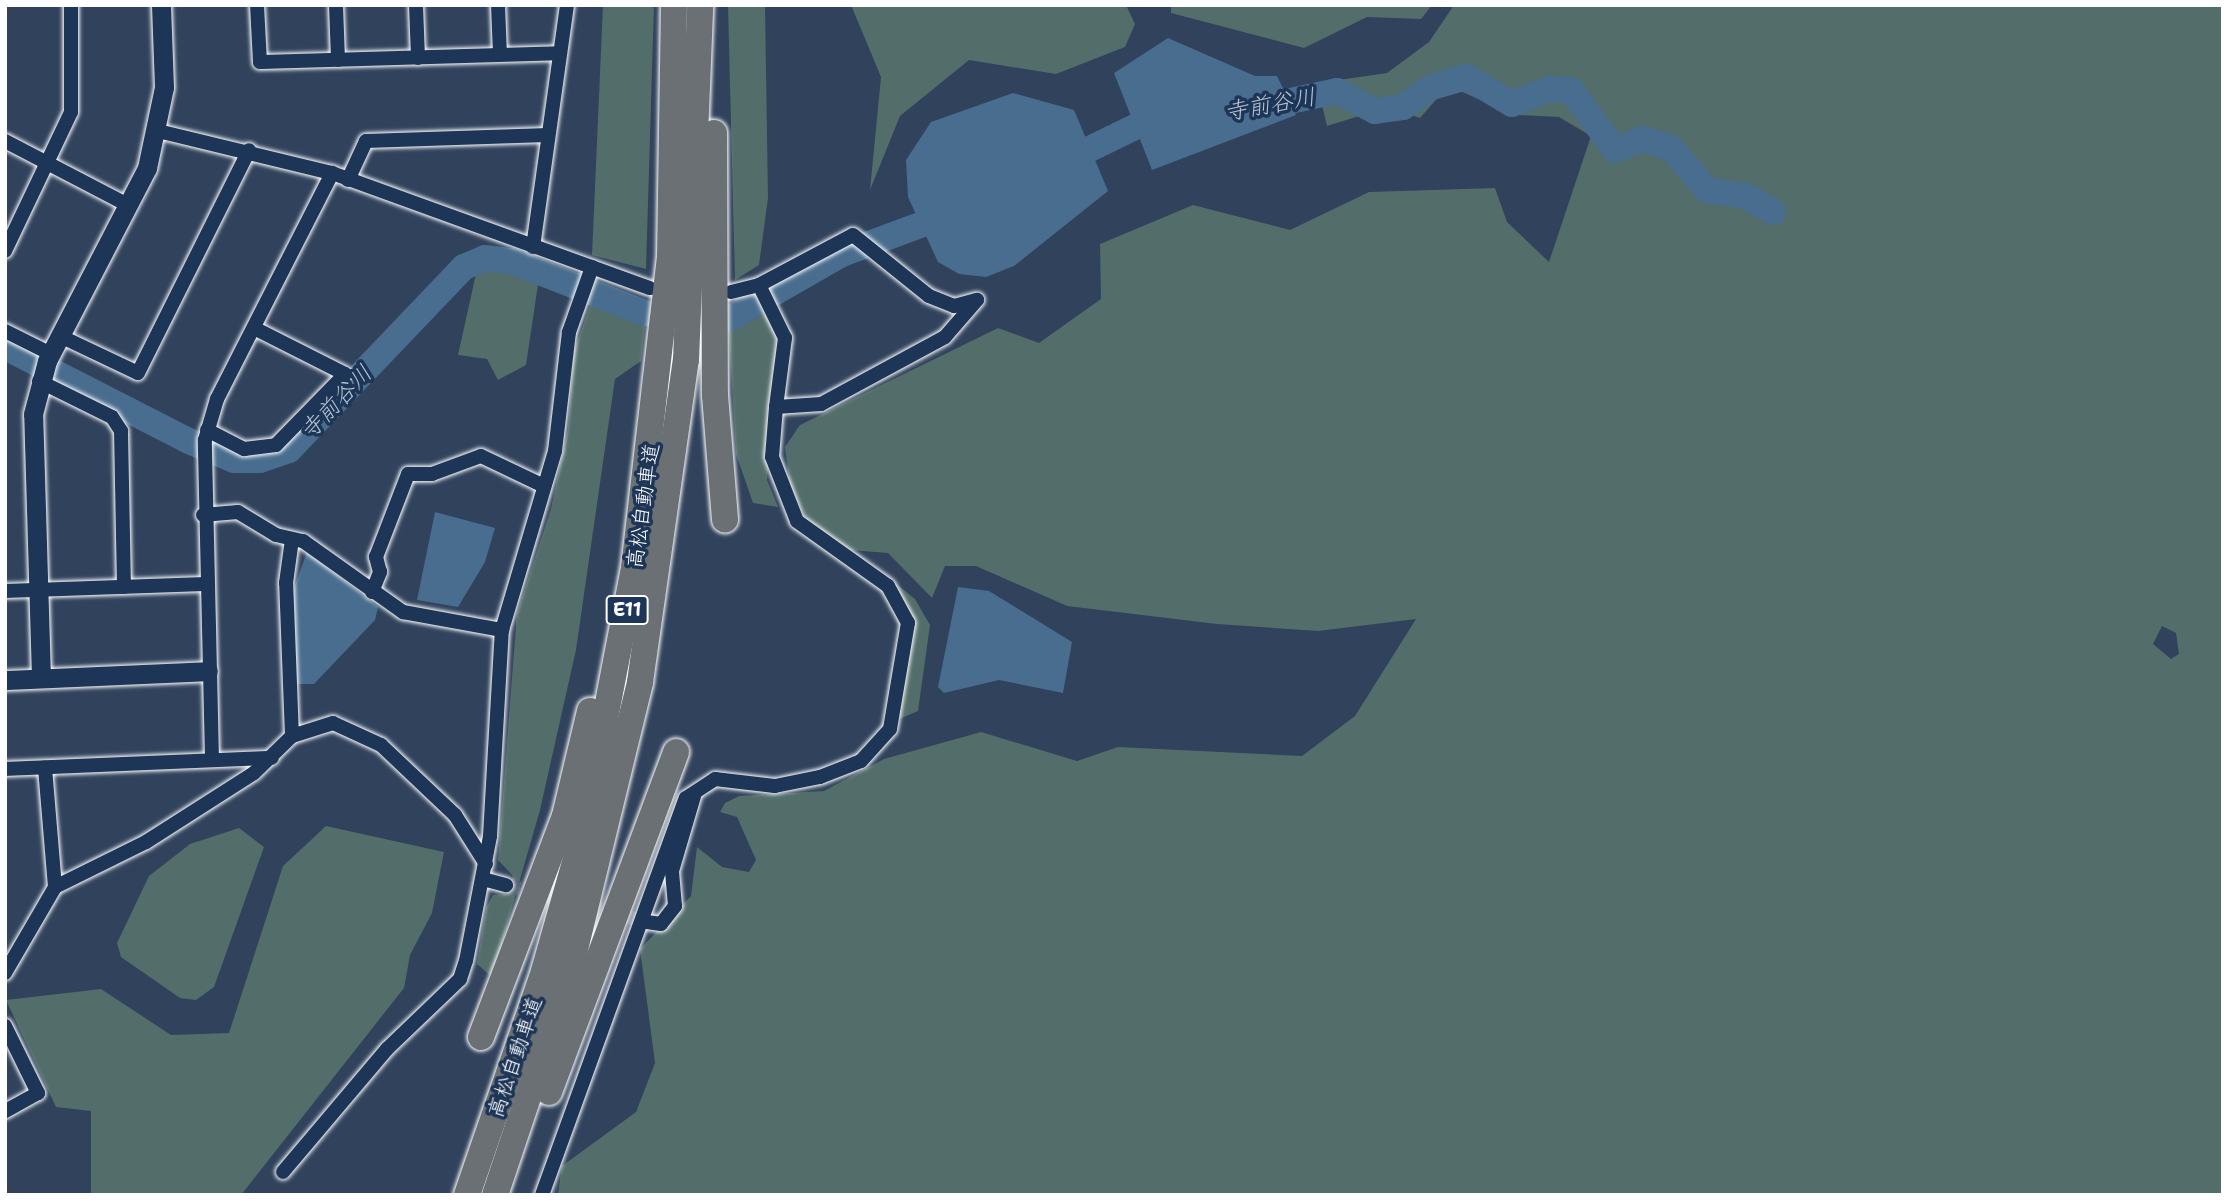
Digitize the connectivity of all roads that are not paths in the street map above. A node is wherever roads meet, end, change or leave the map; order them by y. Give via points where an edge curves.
1 (71, 5) edge
2 (161, 5) edge
3 (257, 5) edge
4 (336, 5) edge
5 (416, 5) edge
6 (498, 5) edge
7 (567, 5) edge
8 (674, 5) edge
9 (700, 5) edge
10 (707, 5) edge
11 (560, 53) junction
12 (500, 54) junction
13 (418, 58) junction
14 (338, 60) junction
15 (158, 131) junction
16 (548, 135) junction
17 (5, 141) edge
18 (249, 150) junction
19 (50, 164) junction
20 (332, 173) junction
21 (348, 180) junction
22 (128, 205) junction
23 (533, 247) junction
24 (5, 251) edge
25 (589, 274) junction
26 (650, 288) dead end
27 (764, 291) junction
28 (731, 292) dead end
29 (254, 328) junction
30 (5, 331) edge
31 (60, 336) junction
32 (45, 368) junction
33 (776, 407) junction
34 (206, 435) junction
35 (544, 486) junction
36 (203, 515) junction
37 (725, 520) dead end
38 (292, 539) junction
39 (634, 568) junction
40 (205, 584) junction
41 (124, 587) junction
42 (38, 591) junction
43 (5, 592) edge
44 (372, 592) junction
45 (502, 630) junction
46 (208, 671) junction
47 (41, 678) junction
48 (5, 680) edge
49 (292, 736) junction
50 (676, 752) dead end
51 (272, 758) junction
52 (212, 759) junction
53 (45, 767) junction
54 (5, 769) edge
55 (696, 789) junction
56 (486, 864) junction
57 (483, 879) junction
58 (506, 885) tunnel mouth
59 (55, 887) junction
60 (647, 922) tunnel mouth
61 (5, 973) edge
62 (5, 1026) edge
63 (481, 1037) dead end
64 (5, 1111) edge
65 (284, 1172) dead end
66 (467, 1195) edge
67 (495, 1195) edge
68 (508, 1195) edge
69 (542, 1195) edge

1 - 19 street via 71,112
2 - 15 street via 164,87
3 - 14 street via 260,62
4 - 14 street
5 - 13 street
6 - 12 street
7 - 11 street
8 - 39 highway, 高松自動車道 / E11 via 670,259
9 - 67 highway, 高松自動車道 / E11 via 687,360 640,682 568,978
10 - 37 highway via 716,157 715,395
11 - 12 street
11 - 16 street
12 - 13 street
13 - 14 street
15 - 18 street
15 - 22 street
16 - 21 street via 366,141
16 - 23 street
17 - 19 street
18 - 20 street
18 - 31 street via 138,373
19 - 22 street
19 - 24 street
20 - 21 street
20 - 29 street
21 - 23 street
22 - 31 street
23 - 25 street
25 - 26 street
25 - 35 street via 569,332 555,451
27 - 28 street
27 - 33 street via 785,338
27 - 33 street via 825,246 853,236 929,296 954,306 977,300 945,337 908,351 821,404
29 - 34 street
29 - 34 street via 345,374 276,445 244,449
30 - 32 street
31 - 32 street
32 - 41 street via 113,417 121,431
32 - 42 street via 30,446
33 - 55 street via 772,457 797,521 888,586 908,623 890,729 861,761 820,777 775,786 715,779
34 - 36 street
35 - 44 street via 481,456 432,474 408,474 376,557 380,572
35 - 45 street
36 - 38 street via 238,513
36 - 40 street
38 - 44 street
38 - 49 street via 286,583
39 - 63 highway via 565,816
39 - 66 highway, 高松自動車道 / E11 via 582,838 544,971
40 - 41 street
40 - 46 street
41 - 42 street
42 - 43 street
42 - 47 street
44 - 45 street via 403,612
45 - 56 street
46 - 47 street
46 - 52 street
47 - 48 street
49 - 51 street
49 - 56 street via 333,723 381,745 456,815
50 - 68 highway
51 - 52 street
51 - 59 street via 146,842
52 - 53 street
53 - 54 street
53 - 59 street
55 - 60 street via 672,871 676,906 661,924
55 - 69 street via 679,810
56 - 57 street
57 - 58 street
57 - 65 street via 460,979 387,1049
59 - 61 street
62 - 64 street via 38,1093

